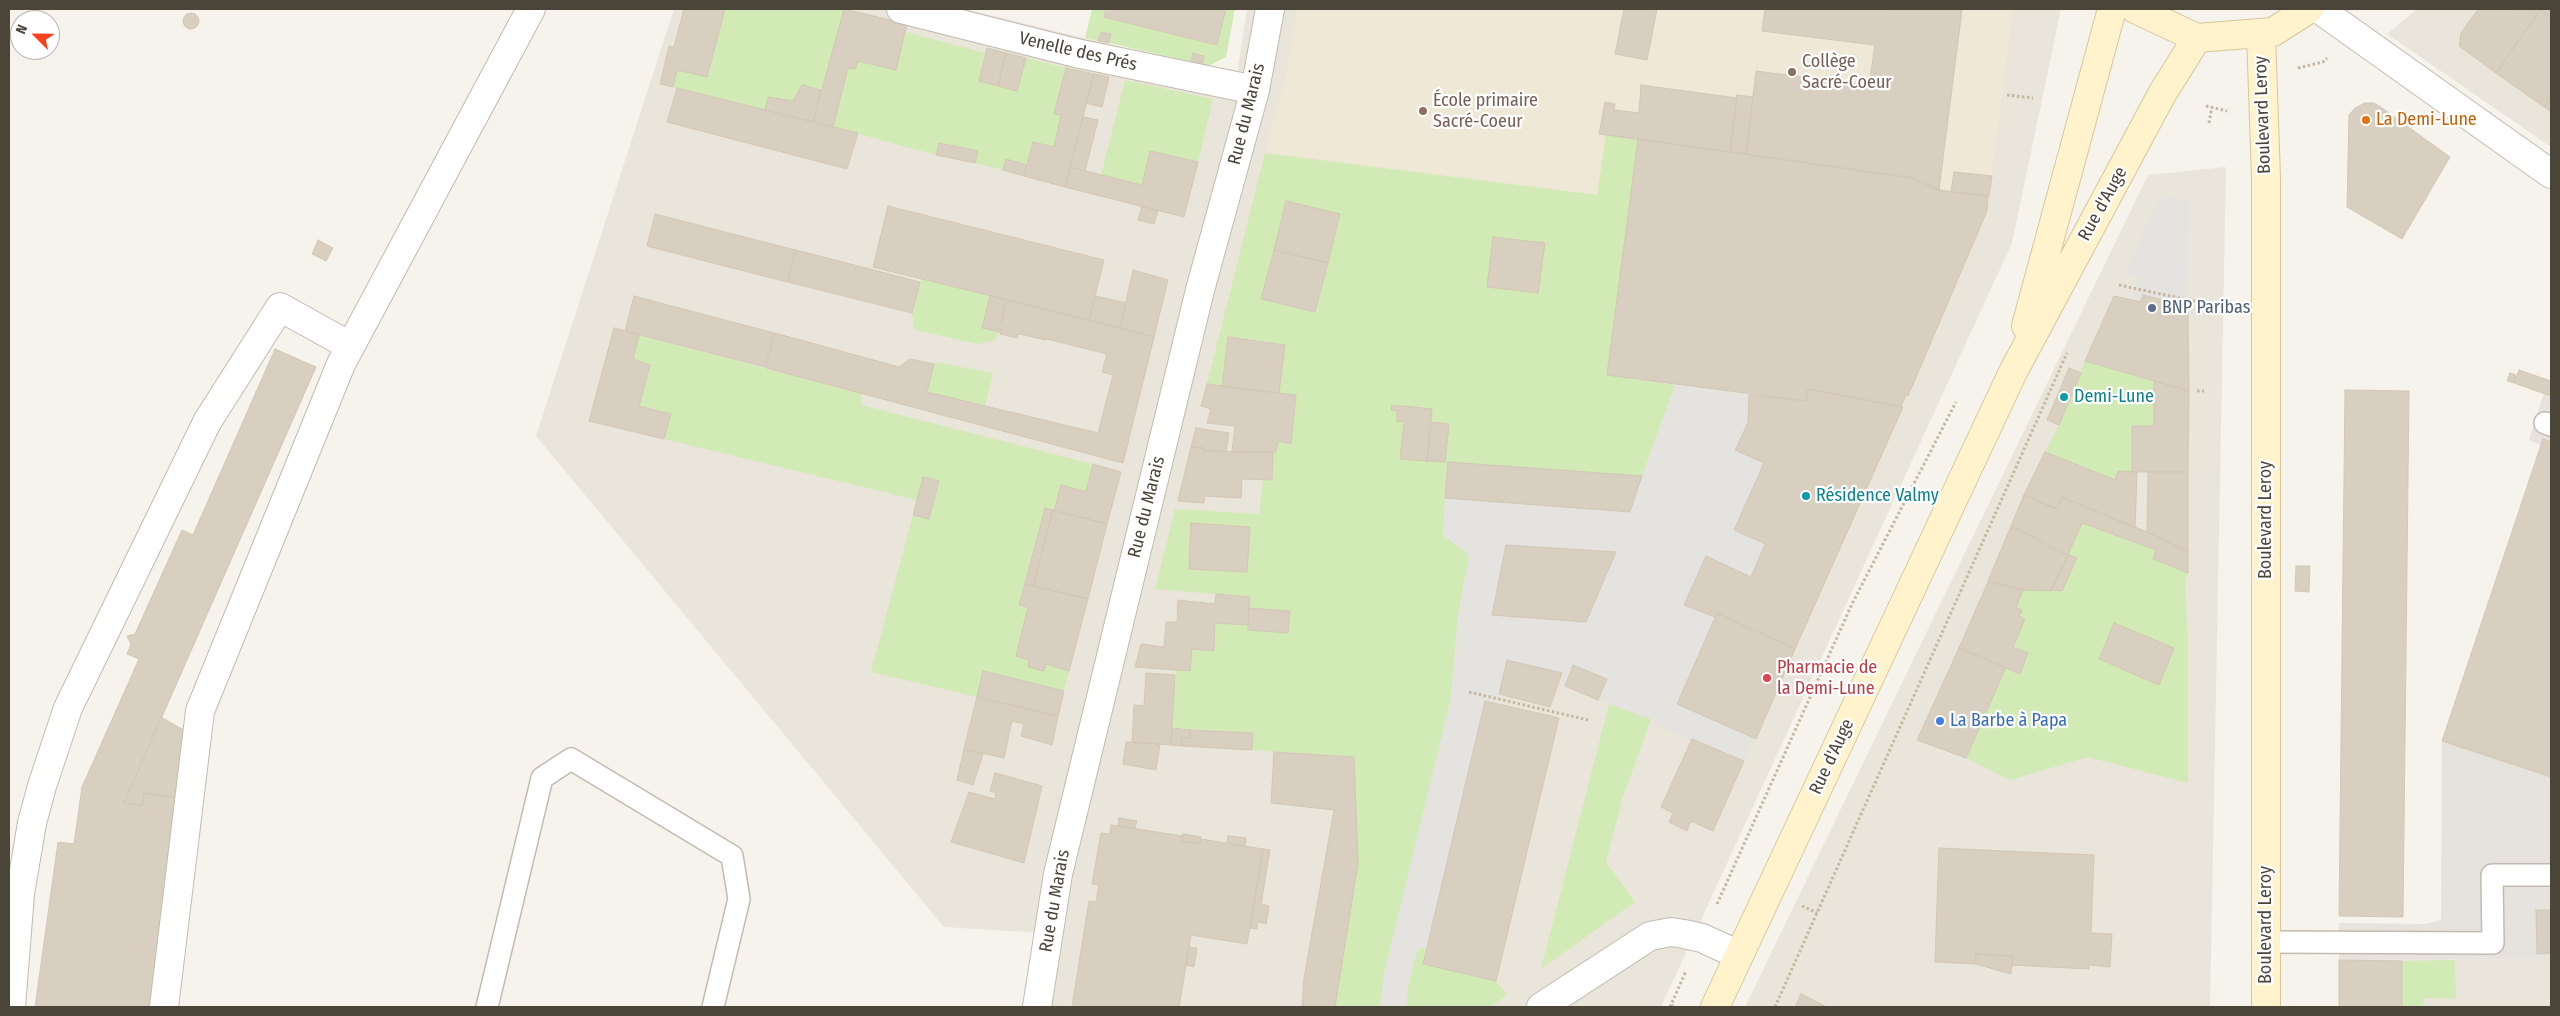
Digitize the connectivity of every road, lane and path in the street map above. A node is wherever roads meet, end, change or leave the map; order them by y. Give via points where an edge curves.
1 (531, 9) edge
2 (901, 9) edge
3 (1270, 9) edge
4 (2112, 9) edge
5 (2135, 9) edge
6 (2309, 9) edge
7 (2319, 9) edge
8 (2261, 34) junction
9 (2197, 38) junction
10 (1255, 90) junction
11 (2007, 95) dead end
12 (2034, 98) dead end
13 (2206, 106) dead end
14 (2212, 108) junction
15 (2234, 113) dead end
16 (2209, 123) dead end
17 (2551, 174) edge
18 (2118, 285) dead end
19 (2198, 302) dead end
20 (350, 346) junction
21 (2071, 346) dead end
22 (2013, 372) junction
23 (2197, 391) dead end
24 (2204, 391) dead end
25 (1958, 397) dead end
26 (1469, 692) dead end
27 (1588, 720) dead end
28 (2551, 875) edge
29 (1702, 938) junction
30 (2266, 942) junction
31 (1739, 955) junction
32 (1670, 1006) edge
33 (11, 1007) edge
34 (164, 1007) edge
35 (487, 1007) edge
36 (713, 1007) edge
37 (1036, 1007) edge
38 (1541, 1007) edge
39 (1676, 1007) edge
40 (1715, 1007) edge
41 (1775, 1007) edge
42 (2266, 1007) edge

1 - 20 street
2 - 10 street, Venelle des Prés via 1076,53
3 - 10 street, Rue du Marais
4 - 22 main road, Rue d'Auge
5 - 9 main road
6 - 8 main road via 2273,32
7 - 17 street
8 - 9 main road
8 - 30 main road, Boulevard Leroy via 2266,178
9 - 22 main road, Rue d'Auge via 2162,94
10 - 37 street, Rue du Marais via 1200,290 1060,864
11 - 12 path
13 - 14 path
14 - 15 path
14 - 16 path
18 - 19 path
20 - 33 street via 280,307 207,422 68,708 32,823 20,894
20 - 34 street via 200,711
21 - 41 path
22 - 31 main road, Rue d'Auge
23 - 24 path
25 - 29 path via 1852,604
26 - 27 path
28 - 30 lane via 2492,876 2494,943
29 - 31 street
29 - 32 path
29 - 38 street via 1671,932 1650,936
30 - 42 main road, Boulevard Leroy
31 - 40 main road, Rue d'Auge
32 - 39 path
35 - 36 lane via 542,778 571,759 732,856 739,899

